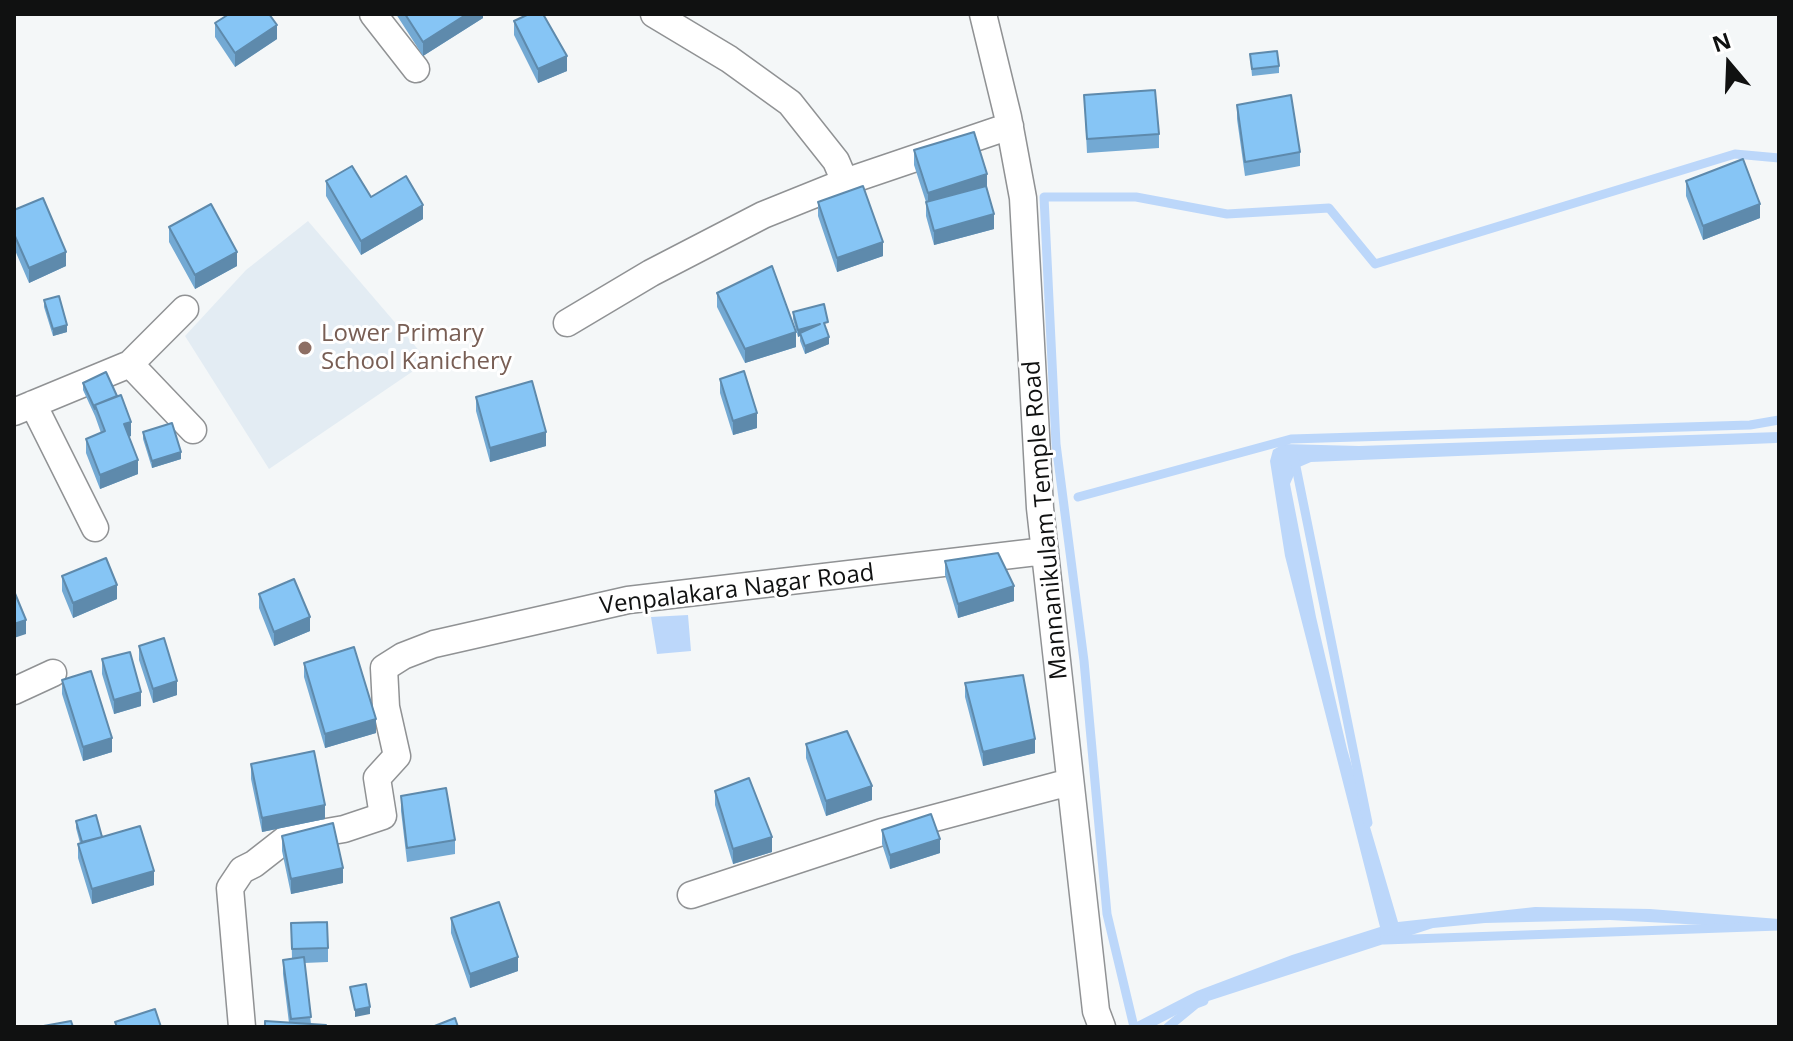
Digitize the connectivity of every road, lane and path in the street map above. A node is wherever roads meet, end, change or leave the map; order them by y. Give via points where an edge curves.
1 (373, 14) edge
2 (654, 14) edge
3 (983, 14) edge
4 (416, 69) dead end
5 (1010, 126) junction
6 (845, 182) junction
7 (185, 309) dead end
8 (567, 323) dead end
9 (130, 364) junction
10 (24, 408) edge
11 (193, 430) dead end
12 (95, 528) dead end
13 (1045, 551) junction
14 (53, 673) dead end
15 (14, 691) edge
16 (1070, 782) junction
17 (691, 895) dead end
18 (242, 1027) edge
19 (1102, 1027) edge

1 - 4 street
2 - 6 street via 790,103 836,161
3 - 5 street, Mannanikulam Temple Road
5 - 6 street
5 - 13 street, Mannanikulam Temple Road via 1023,198
6 - 8 street via 763,215
7 - 9 street
9 - 10 street
9 - 11 street
10 - 12 street
13 - 16 street, Mannanikulam Temple Road
13 - 18 street, Venpalakara Nagar Road via 628,600 434,644 403,656 384,668 397,756 377,778 383,816 286,839 242,870 230,888
14 - 15 street
16 - 17 street via 882,832
16 - 19 street, Mannanikulam Temple Road

